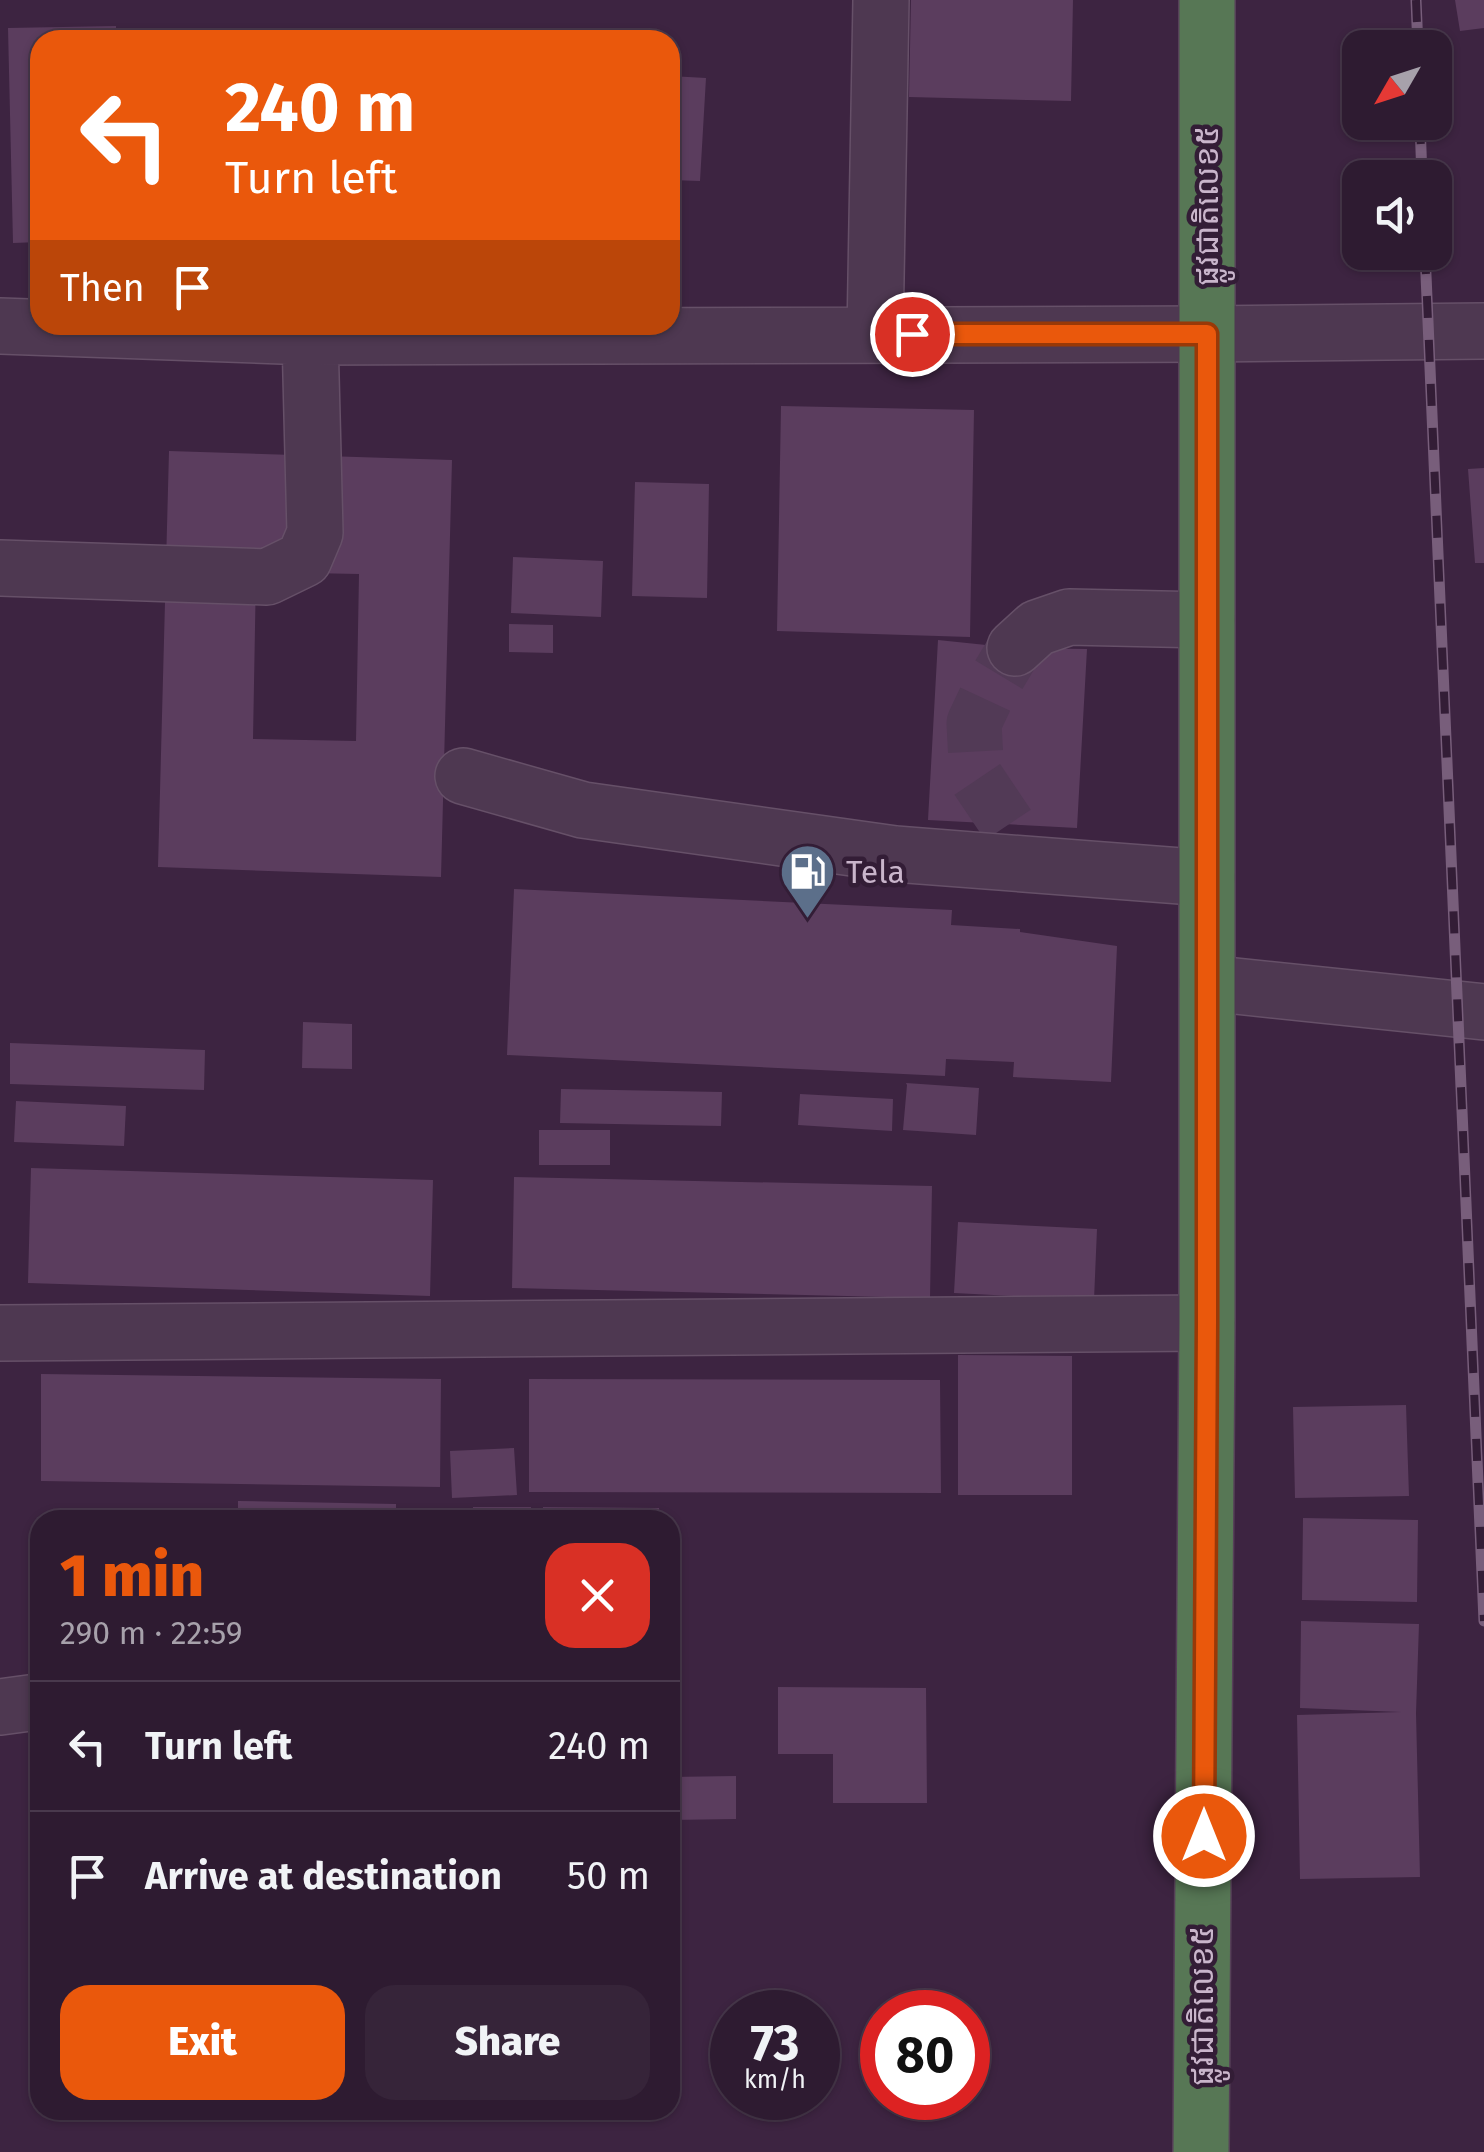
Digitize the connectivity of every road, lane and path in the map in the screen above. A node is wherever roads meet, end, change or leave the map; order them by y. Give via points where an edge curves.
1 (881, 0) edge
2 (1207, 0) edge
3 (0, 326) edge
4 (30, 327) edge
5 (1484, 331) edge
6 (875, 334) junction
7 (1207, 334) junction
8 (254, 335) edge
9 (310, 337) junction
10 (0, 568) edge
11 (1207, 620) junction
12 (1015, 648) tunnel mouth
13 (463, 776) dead end
14 (1008, 825) tunnel mouth
15 (1207, 862) junction
16 (1207, 982) junction
17 (1484, 1012) edge
18 (1207, 1323) junction
19 (0, 1333) edge
20 (1201, 2152) edge

1 - 6 street
2 - 7 highway, ផ្លូវជាតិលេខ៥
3 - 4 street
5 - 7 street
6 - 7 street
6 - 9 street
7 - 11 highway, ផ្លូវជាតិលេខ៥
8 - 9 street
9 - 10 street via 314,533 304,559 267,577
11 - 12 street via 1070,616 1037,628
11 - 15 highway, ផ្លូវជាតិលេខ៥
13 - 15 street via 584,810 895,854
14 - 15 street via 1057,845 1106,842
15 - 16 highway, ផ្លូវជាតិលេខ៥
16 - 17 street
16 - 18 highway, ផ្លូវជាតិលេខ៥
18 - 19 street
18 - 20 highway, ផ្លូវជាតិលេខ៥

